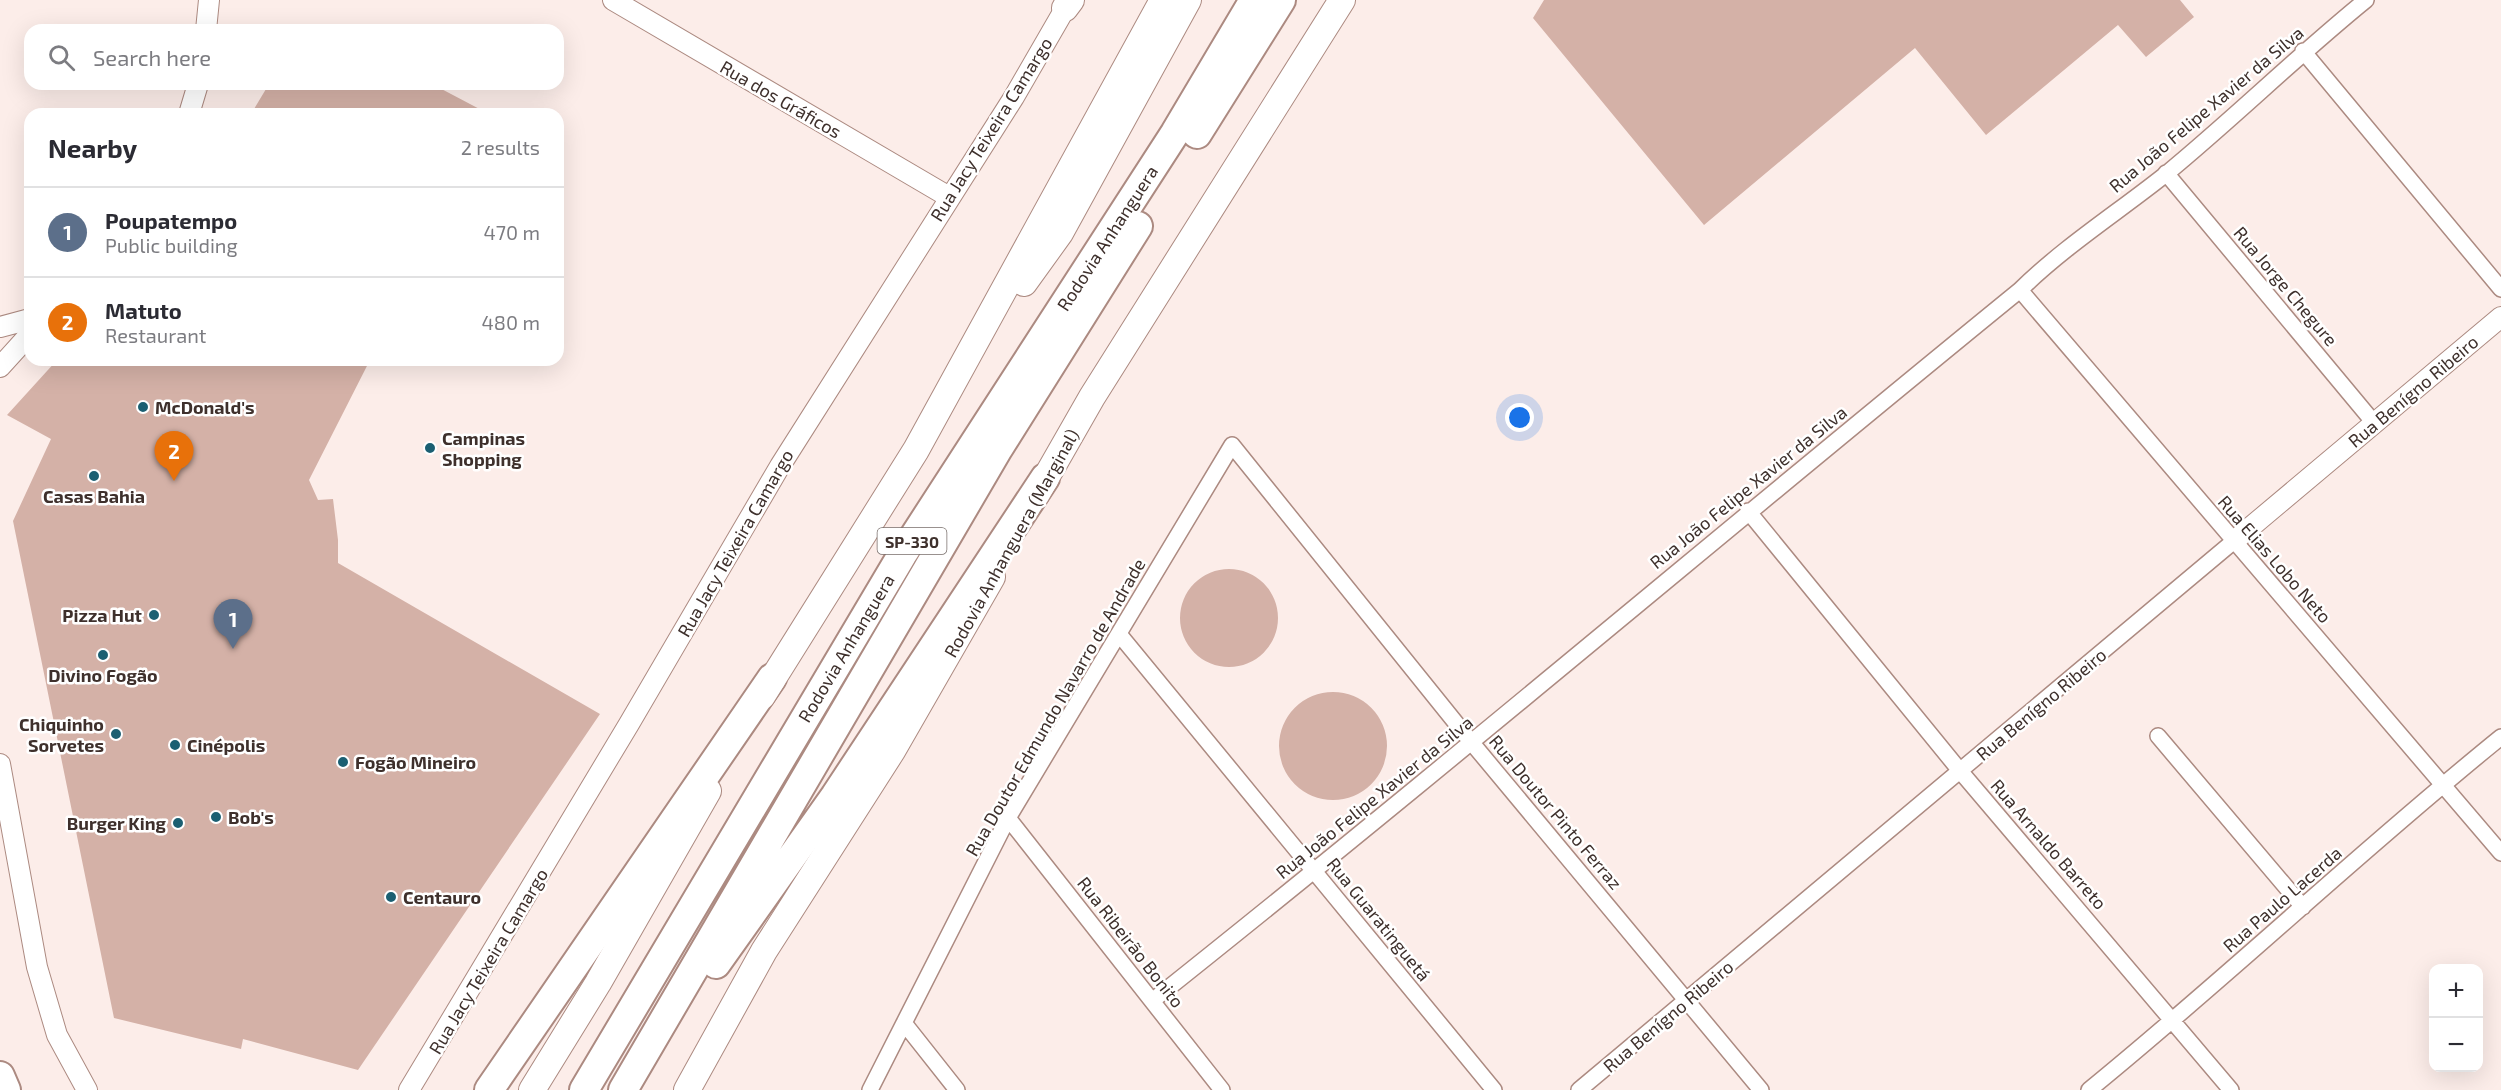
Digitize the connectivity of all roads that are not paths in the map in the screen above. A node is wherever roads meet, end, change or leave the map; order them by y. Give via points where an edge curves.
1 (209, 0) edge
2 (613, 0) edge
3 (1163, 0) edge
4 (1188, 0) edge
5 (1238, 0) edge
6 (1254, 0) edge
7 (1281, 0) edge
8 (1342, 0) edge
9 (2366, 0) edge
10 (1069, 3) edge
11 (207, 24) edge
12 (2303, 51) junction
13 (196, 90) edge
14 (191, 108) edge
15 (1175, 133) junction
16 (2166, 173) junction
17 (949, 197) junction
18 (2501, 289) edge
19 (2020, 290) junction
20 (2501, 317) edge
21 (24, 321) edge
22 (0, 327) edge
23 (24, 341) edge
24 (0, 367) edge
25 (958, 373) junction
26 (2375, 424) junction
27 (1232, 445) joint
28 (1045, 478) junction
29 (1748, 511) junction
30 (2234, 541) junction
31 (1119, 634) junction
32 (772, 678) junction
33 (2158, 736) dead end
34 (2501, 737) edge
35 (1472, 742) junction
36 (0, 764) edge
37 (1961, 772) junction
38 (2443, 784) junction
39 (1008, 818) junction
40 (2501, 853) edge
41 (1315, 871) junction
42 (2303, 907) junction
43 (1688, 999) junction
44 (1152, 1001) junction
45 (2174, 1020) junction
46 (904, 1023) junction
47 (0, 1076) edge
48 (6, 1090) edge
49 (87, 1090) edge
50 (408, 1090) edge
51 (489, 1090) edge
52 (532, 1090) edge
53 (584, 1090) edge
54 (625, 1090) edge
55 (687, 1090) edge
56 (870, 1090) edge
57 (957, 1090) edge
58 (1222, 1090) edge
59 (1494, 1090) edge
60 (1579, 1090) edge
61 (1761, 1090) edge
62 (2089, 1090) edge
63 (2231, 1090) edge

1 - 11 street
2 - 17 street, Rua dos Gráficos
3 - 25 highway
4 - 25 highway via 1060,233
5 - 15 highway
6 - 15 highway, Rodovia Anhanguera / SP-330
7 - 54 highway, Rodovia Anhanguera / SP-330 via 998,449
8 - 28 highway, Rodovia Anhanguera (Marginal)
9 - 12 street, Rua João Felipe Xavier da Silva
10 - 17 street, Rua Jacy Teixeira Camargo
12 - 16 street, Rua João Felipe Xavier da Silva
12 - 18 street
13 - 14 street
15 - 53 highway, Rodovia Anhanguera / SP-330 via 902,555
16 - 19 street, Rua João Felipe Xavier da Silva via 2051,260
16 - 26 street, Rua Jorge Chegure
17 - 50 street, Rua Jacy Teixeira Camargo via 780,466
19 - 29 street, Rua João Felipe Xavier da Silva
19 - 30 street, Rua Elias Lobo Neto
20 - 26 street, Rua Benígno Ribeiro
21 - 22 street
23 - 24 street
25 - 32 highway via 901,475
26 - 30 street, Rua Benígno Ribeiro
27 - 31 street, Rua Doutor Edmundo Navarro de Andrade
27 - 35 street, Rua Doutor Pinto Ferraz
28 - 54 highway via 835,796
28 - 55 highway, Rodovia Anhanguera (Marginal) via 968,622 892,751 764,951
29 - 35 street, Rua João Felipe Xavier da Silva
29 - 37 street, Rua Arnaldo Barreto
30 - 37 street, Rua Benígno Ribeiro
30 - 38 street, Rua Elias Lobo Neto
31 - 39 street, Rua Doutor Edmundo Navarro de Andrade
31 - 41 street, Rua Guaratinguetá
32 - 51 highway
32 - 52 highway via 604,973
33 - 42 street
34 - 38 street, Rua Paulo Lacerda
35 - 41 street, Rua João Felipe Xavier da Silva
35 - 43 street, Rua Doutor Pinto Ferraz
36 - 49 street via 37,967 57,1035
37 - 43 street, Rua Benígno Ribeiro
37 - 45 street, Rua Arnaldo Barreto
38 - 40 street, Rua Elias Lobo Neto
38 - 42 street, Rua Paulo Lacerda
39 - 44 street, Rua Ribeirão Bonito
39 - 46 street, Rua Doutor Edmundo Navarro de Andrade
41 - 44 street, Rua João Felipe Xavier da Silva
41 - 59 street, Rua Guaratinguetá
42 - 45 street, Rua Paulo Lacerda
43 - 60 street, Rua Benígno Ribeiro
43 - 61 street, Rua Doutor Pinto Ferraz
44 - 58 street, Rua Ribeirão Bonito
45 - 62 street, Rua Paulo Lacerda
45 - 63 street, Rua Arnaldo Barreto
46 - 56 street, Rua Doutor Edmundo Navarro de Andrade
46 - 57 street
47 - 48 highway

